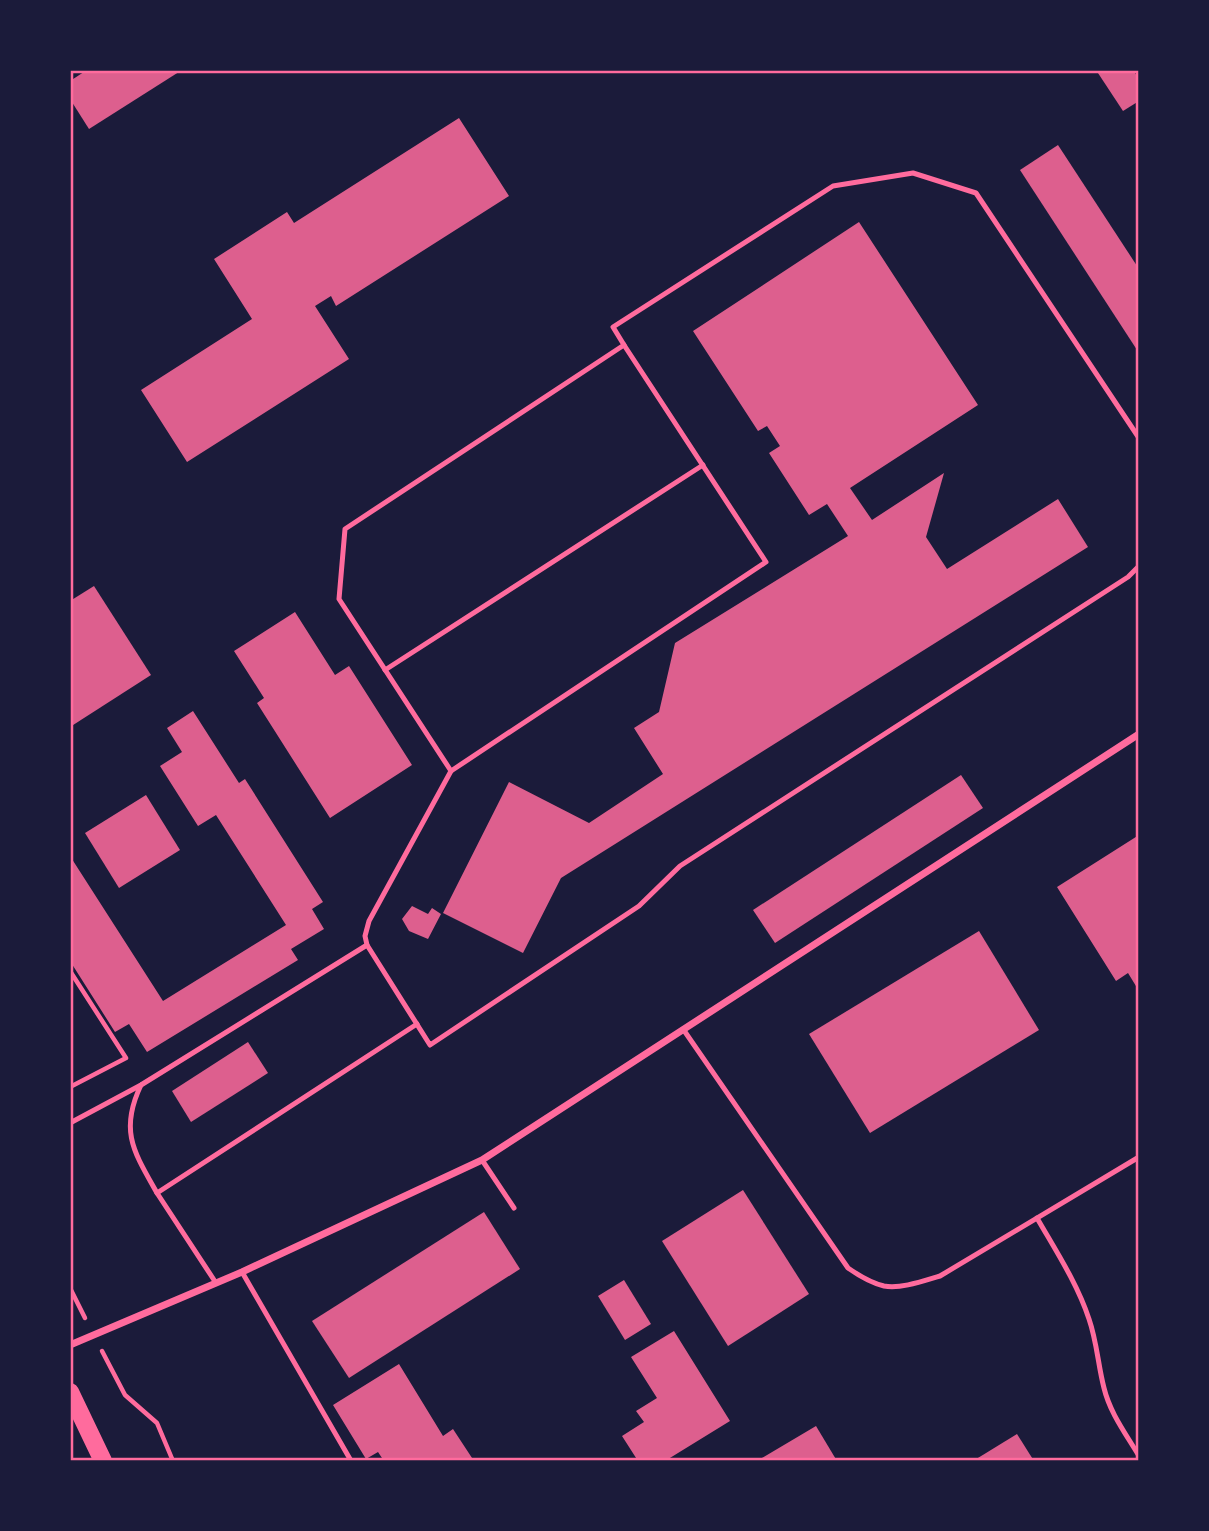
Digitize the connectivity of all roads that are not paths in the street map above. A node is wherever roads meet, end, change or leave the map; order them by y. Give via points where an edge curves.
1 (624, 345) junction
2 (1139, 438) edge
3 (703, 465) junction
4 (1139, 566) edge
5 (385, 670) junction
6 (1139, 734) edge
7 (451, 771) junction
8 (367, 945) junction
9 (416, 1024) junction
10 (682, 1029) junction
11 (141, 1085) junction
12 (70, 1124) edge
13 (1139, 1157) edge
14 (482, 1160) junction
15 (157, 1192) junction
16 (514, 1208) dead end
17 (1037, 1217) junction
18 (242, 1272) junction
19 (216, 1283) junction
20 (70, 1345) edge
21 (70, 1392) edge
22 (1139, 1456) edge
23 (103, 1461) edge
24 (345, 1461) edge

1 - 2 lane via 613,327 833,186 913,173 976,193
1 - 3 lane
1 - 5 lane via 345,529 339,599
3 - 5 lane
3 - 7 lane via 766,562
4 - 9 lane via 680,866 639,906 430,1045
5 - 7 lane
6 - 10 street
7 - 8 lane via 369,921
8 - 9 lane
8 - 11 lane
9 - 15 lane
10 - 14 street
10 - 17 lane via 848,1268 859,1275 884,1286 940,1276
11 - 12 lane
11 - 15 lane via 130,1113 130,1128 137,1159
13 - 17 lane
14 - 16 lane
14 - 18 street
15 - 19 lane
17 - 22 lane via 1078,1291 1090,1322 1104,1389 1114,1416
18 - 19 street
18 - 24 lane via 350,1459
19 - 20 street
21 - 23 main road

